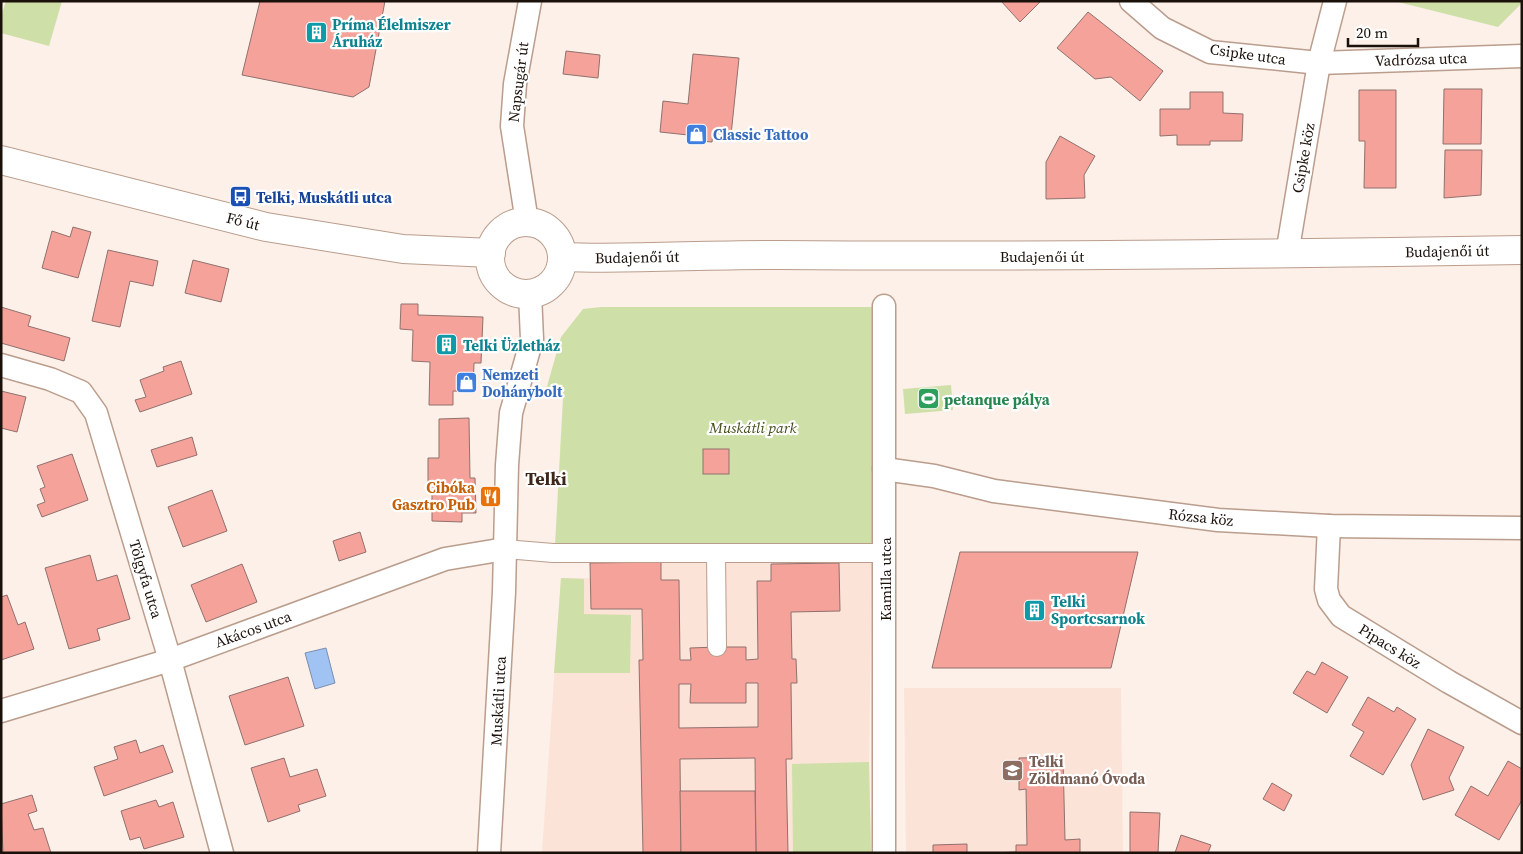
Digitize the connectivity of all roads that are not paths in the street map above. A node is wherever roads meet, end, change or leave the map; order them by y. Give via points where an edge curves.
1 (530, 1) edge
2 (1131, 1) edge
3 (1335, 1) edge
4 (1522, 56) edge
5 (1319, 63) junction
6 (1, 160) edge
7 (527, 222) junction
8 (1522, 250) edge
9 (490, 253) junction
10 (1287, 254) junction
11 (562, 257) junction
12 (530, 294) junction
13 (884, 306) dead end
14 (1, 365) edge
15 (884, 469) junction
16 (1329, 526) junction
17 (1522, 528) edge
18 (505, 549) junction
19 (885, 553) junction
20 (716, 554) junction
21 (717, 647) dead end
22 (170, 660) junction
23 (1, 711) edge
24 (1522, 723) edge
25 (222, 853) edge
26 (489, 853) edge
27 (884, 853) edge

1 - 7 street, Napsugár út via 514,84 512,126
2 - 5 street, Csipke utca via 1162,28 1210,52
3 - 5 street, Csipke köz
4 - 5 street, Vadrózsa utca
5 - 10 street, Csipke köz
6 - 9 main road, Fő út via 266,227 403,249
7 - 9 main road via 507,228 493,243
7 - 11 main road via 538,224 552,233
8 - 10 main road, Budajenői út
9 - 12 main road via 490,264 500,283 519,293
10 - 11 main road, Budajenői út
11 - 12 main road via 557,278 540,291
12 - 18 street, Muskátli utca via 532,339 511,413
13 - 15 street, Kamilla utca
14 - 22 street, Tölgyfa utca via 81,392 96,413
15 - 16 street, Rózsa köz via 934,476 994,491 1218,520
15 - 19 street, Kamilla utca
16 - 17 street, Rózsa köz
16 - 24 street, Pipacs köz via 1326,589 1329,600 1341,616
18 - 20 street via 554,553
18 - 22 street, Akácos utca via 446,559
18 - 26 street, Muskátli utca
19 - 20 street
19 - 27 street, Kamilla utca
20 - 21 street
22 - 23 street, Akácos utca
22 - 25 street, Tölgyfa utca

